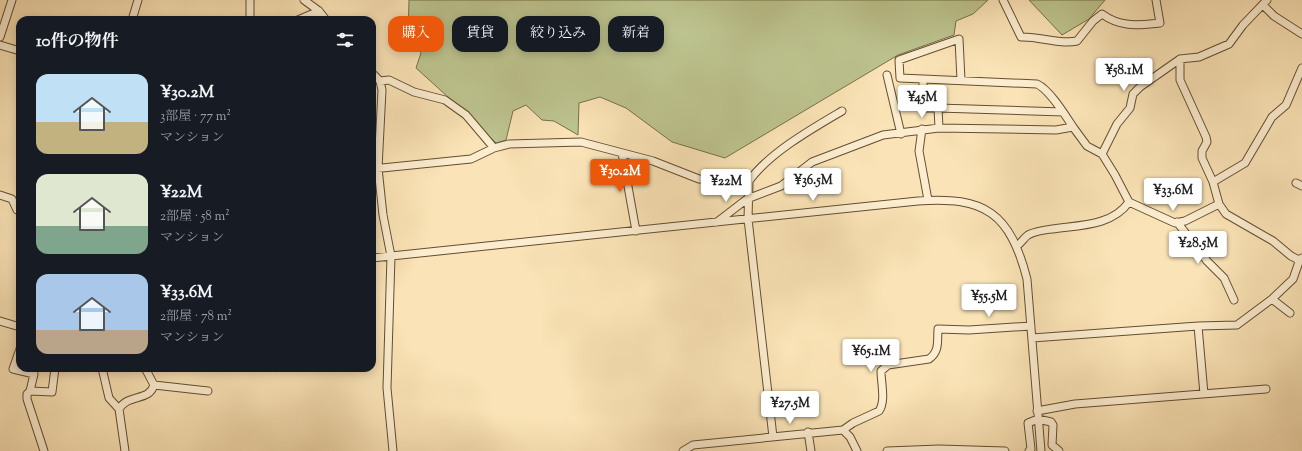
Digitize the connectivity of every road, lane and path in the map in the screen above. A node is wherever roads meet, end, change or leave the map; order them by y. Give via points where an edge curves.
1 (12, 0) edge
2 (138, 0) edge
3 (250, 0) edge
4 (304, 0) edge
5 (1002, 0) edge
6 (1156, 0) edge
7 (1265, 2) edge
8 (319, 11) junction
9 (133, 16) edge
10 (250, 16) edge
11 (307, 16) edge
12 (323, 16) edge
13 (1302, 34) edge
14 (0, 37) edge
15 (0, 45) edge
16 (16, 50) edge
17 (1180, 59) junction
18 (1302, 68) edge
19 (887, 75) dead end
20 (376, 77) edge
21 (923, 79) junction
22 (961, 80) junction
23 (380, 81) junction
24 (938, 108) junction
25 (842, 111) dead end
26 (1063, 112) junction
27 (1072, 127) junction
28 (939, 128) junction
29 (922, 129) junction
30 (901, 134) junction
31 (494, 148) junction
32 (622, 153) junction
33 (1102, 154) junction
34 (376, 157) edge
35 (376, 168) edge
36 (376, 174) edge
37 (749, 181) junction
38 (1213, 182) junction
39 (0, 195) edge
40 (748, 199) junction
41 (928, 200) junction
42 (1129, 202) junction
43 (1219, 204) junction
44 (16, 208) edge
45 (748, 219) junction
46 (717, 222) junction
47 (1177, 222) junction
48 (636, 231) junction
49 (1017, 246) junction
50 (391, 256) junction
51 (376, 258) edge
52 (1301, 258) edge
53 (1272, 299) junction
54 (1234, 300) dead end
55 (1290, 314) dead end
56 (0, 321) edge
57 (16, 326) edge
58 (1031, 326) junction
59 (1198, 326) junction
60 (1032, 338) junction
61 (16, 360) edge
62 (16, 370) edge
63 (26, 372) edge
64 (54, 372) edge
65 (103, 372) edge
66 (147, 372) edge
67 (154, 385) junction
68 (1266, 389) dead end
69 (30, 391) junction
70 (208, 391) dead end
71 (1204, 394) junction
72 (119, 409) junction
73 (1037, 411) junction
74 (1038, 419) junction
75 (844, 430) junction
76 (808, 432) junction
77 (773, 437) junction
78 (44, 451) edge
79 (125, 451) edge
80 (393, 451) edge
81 (683, 451) edge
82 (811, 451) edge
83 (857, 451) edge
84 (887, 451) edge
85 (1005, 451) edge
86 (1029, 451) edge
87 (1041, 451) edge
88 (1059, 451) edge

1 - 14 street
2 - 9 street
3 - 10 street
4 - 8 street
5 - 6 street via 1021,37 1032,36 1068,42 1077,41 1102,14 1131,26 1160,23
7 - 13 street via 1274,16
7 - 17 street via 1229,44 1199,57
8 - 11 street
8 - 12 street
15 - 16 street
17 - 33 street via 1133,94 1130,108 1117,124
17 - 38 street via 1180,80 1206,137 1202,158
18 - 38 street via 1286,105 1272,117 1245,164
19 - 30 street
20 - 23 street
21 - 22 street
21 - 22 street via 900,78 899,60 959,39
21 - 24 street via 923,108
22 - 26 street via 1037,84
23 - 31 street via 389,80 414,92 445,100 466,115
23 - 34 street via 382,90
24 - 26 street
24 - 28 street
25 - 37 street via 790,145 757,170
26 - 27 street
27 - 28 street via 1056,130
27 - 33 street via 1087,146
28 - 29 street
29 - 30 street
29 - 41 street via 919,150
30 - 40 street via 883,136 812,162 781,186
31 - 32 street via 509,144 581,142
31 - 35 street via 471,159
32 - 37 street via 654,161 699,179
32 - 48 street
33 - 42 street
36 - 50 street
37 - 40 street
38 - 43 street
39 - 44 street via 12,199
40 - 45 street
40 - 46 street
41 - 45 street
41 - 49 street via 948,199 982,208 1005,226
42 - 47 street
42 - 49 street via 1113,218 1097,223 1039,231 1028,235
43 - 47 street
43 - 52 street via 1226,214 1273,241 1291,256 1299,260
45 - 46 street
45 - 77 street
46 - 48 street
47 - 54 street via 1207,261 1224,278
48 - 50 street
49 - 58 street via 1027,278
50 - 51 street
50 - 80 street via 387,382
52 - 53 street via 1293,279
53 - 55 street
53 - 59 street via 1237,325
56 - 57 street
58 - 60 street
58 - 75 street via 938,329 935,355 929,359 883,367 881,408 853,422
59 - 60 street
59 - 71 street
60 - 73 street
61 - 62 street via 13,369
63 - 69 street via 34,374
64 - 69 street via 52,392
65 - 72 street via 110,398
66 - 67 street
67 - 70 street
67 - 72 street via 147,396 130,399
68 - 71 street
69 - 78 street via 27,399
71 - 73 street via 1075,404
72 - 79 street
73 - 74 street
74 - 86 street via 1028,423 1031,449
74 - 87 street
74 - 88 street via 1051,422 1053,425 1052,445
75 - 76 street
75 - 83 street
76 - 77 street
76 - 82 street
77 - 81 street via 693,445
84 - 85 street

